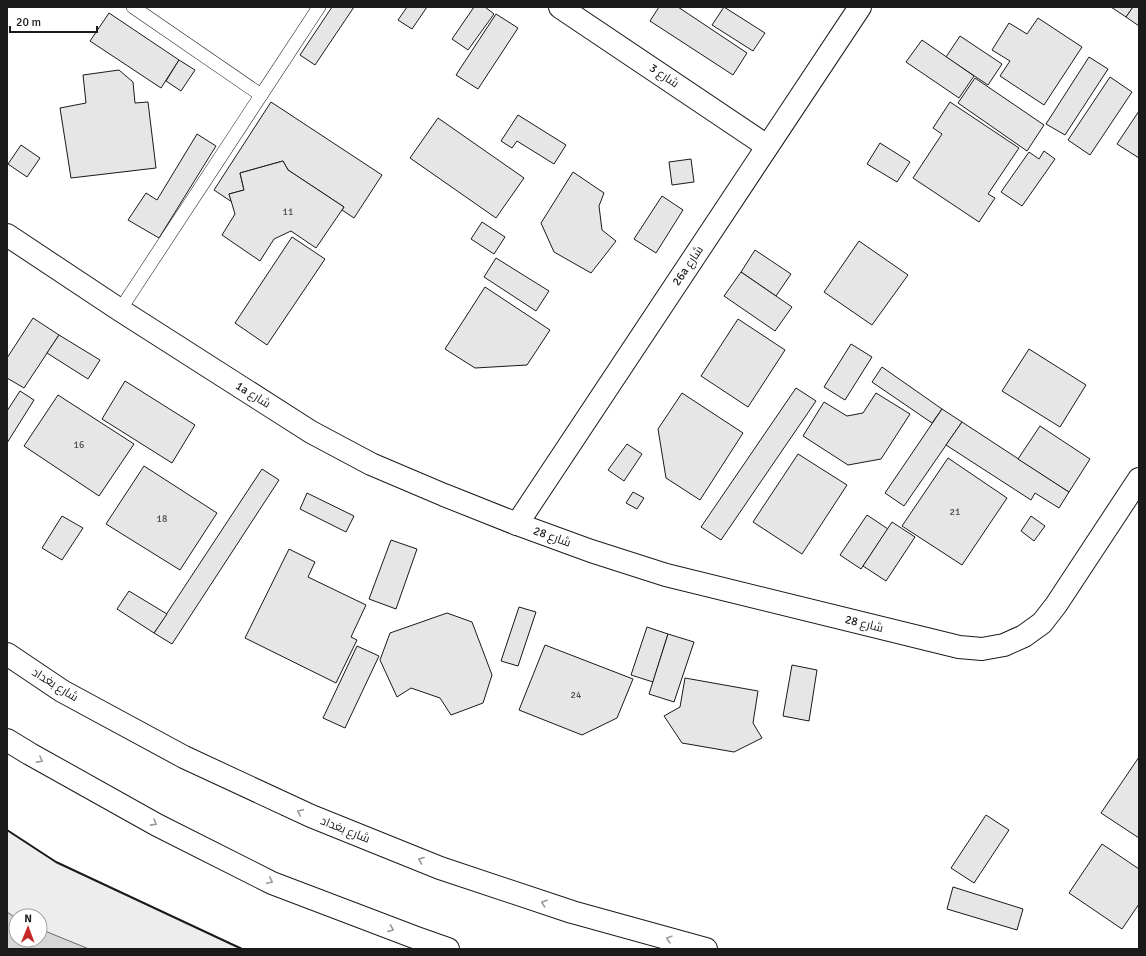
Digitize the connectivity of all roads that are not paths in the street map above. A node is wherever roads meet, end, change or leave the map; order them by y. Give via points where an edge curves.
1 (134, 7) edge
2 (319, 7) edge
3 (560, 7) edge
4 (860, 7) edge
5 (261, 95) junction
6 (767, 146) junction
7 (7, 235) edge
8 (120, 310) junction
9 (1139, 479) edge
10 (517, 524) junction
11 (7, 654) edge
12 (7, 740) edge
13 (448, 949) edge
14 (706, 949) edge

1 - 5 lane
2 - 5 lane
3 - 6 street, شارع 3
4 - 6 street, 26a شارع
5 - 8 lane
6 - 10 street, 26a شارع
7 - 8 street, 1a شارع
8 - 10 street, 1a شارع via 311,432 371,464
9 - 10 street, شارع 28 via 1042,623 1011,642 982,649 959,647 666,575
14 -> 11 street, شارع بغداد via 572,912 440,868 311,816 184,757 62,691
12 -> 13 street via 157,825 272,882

